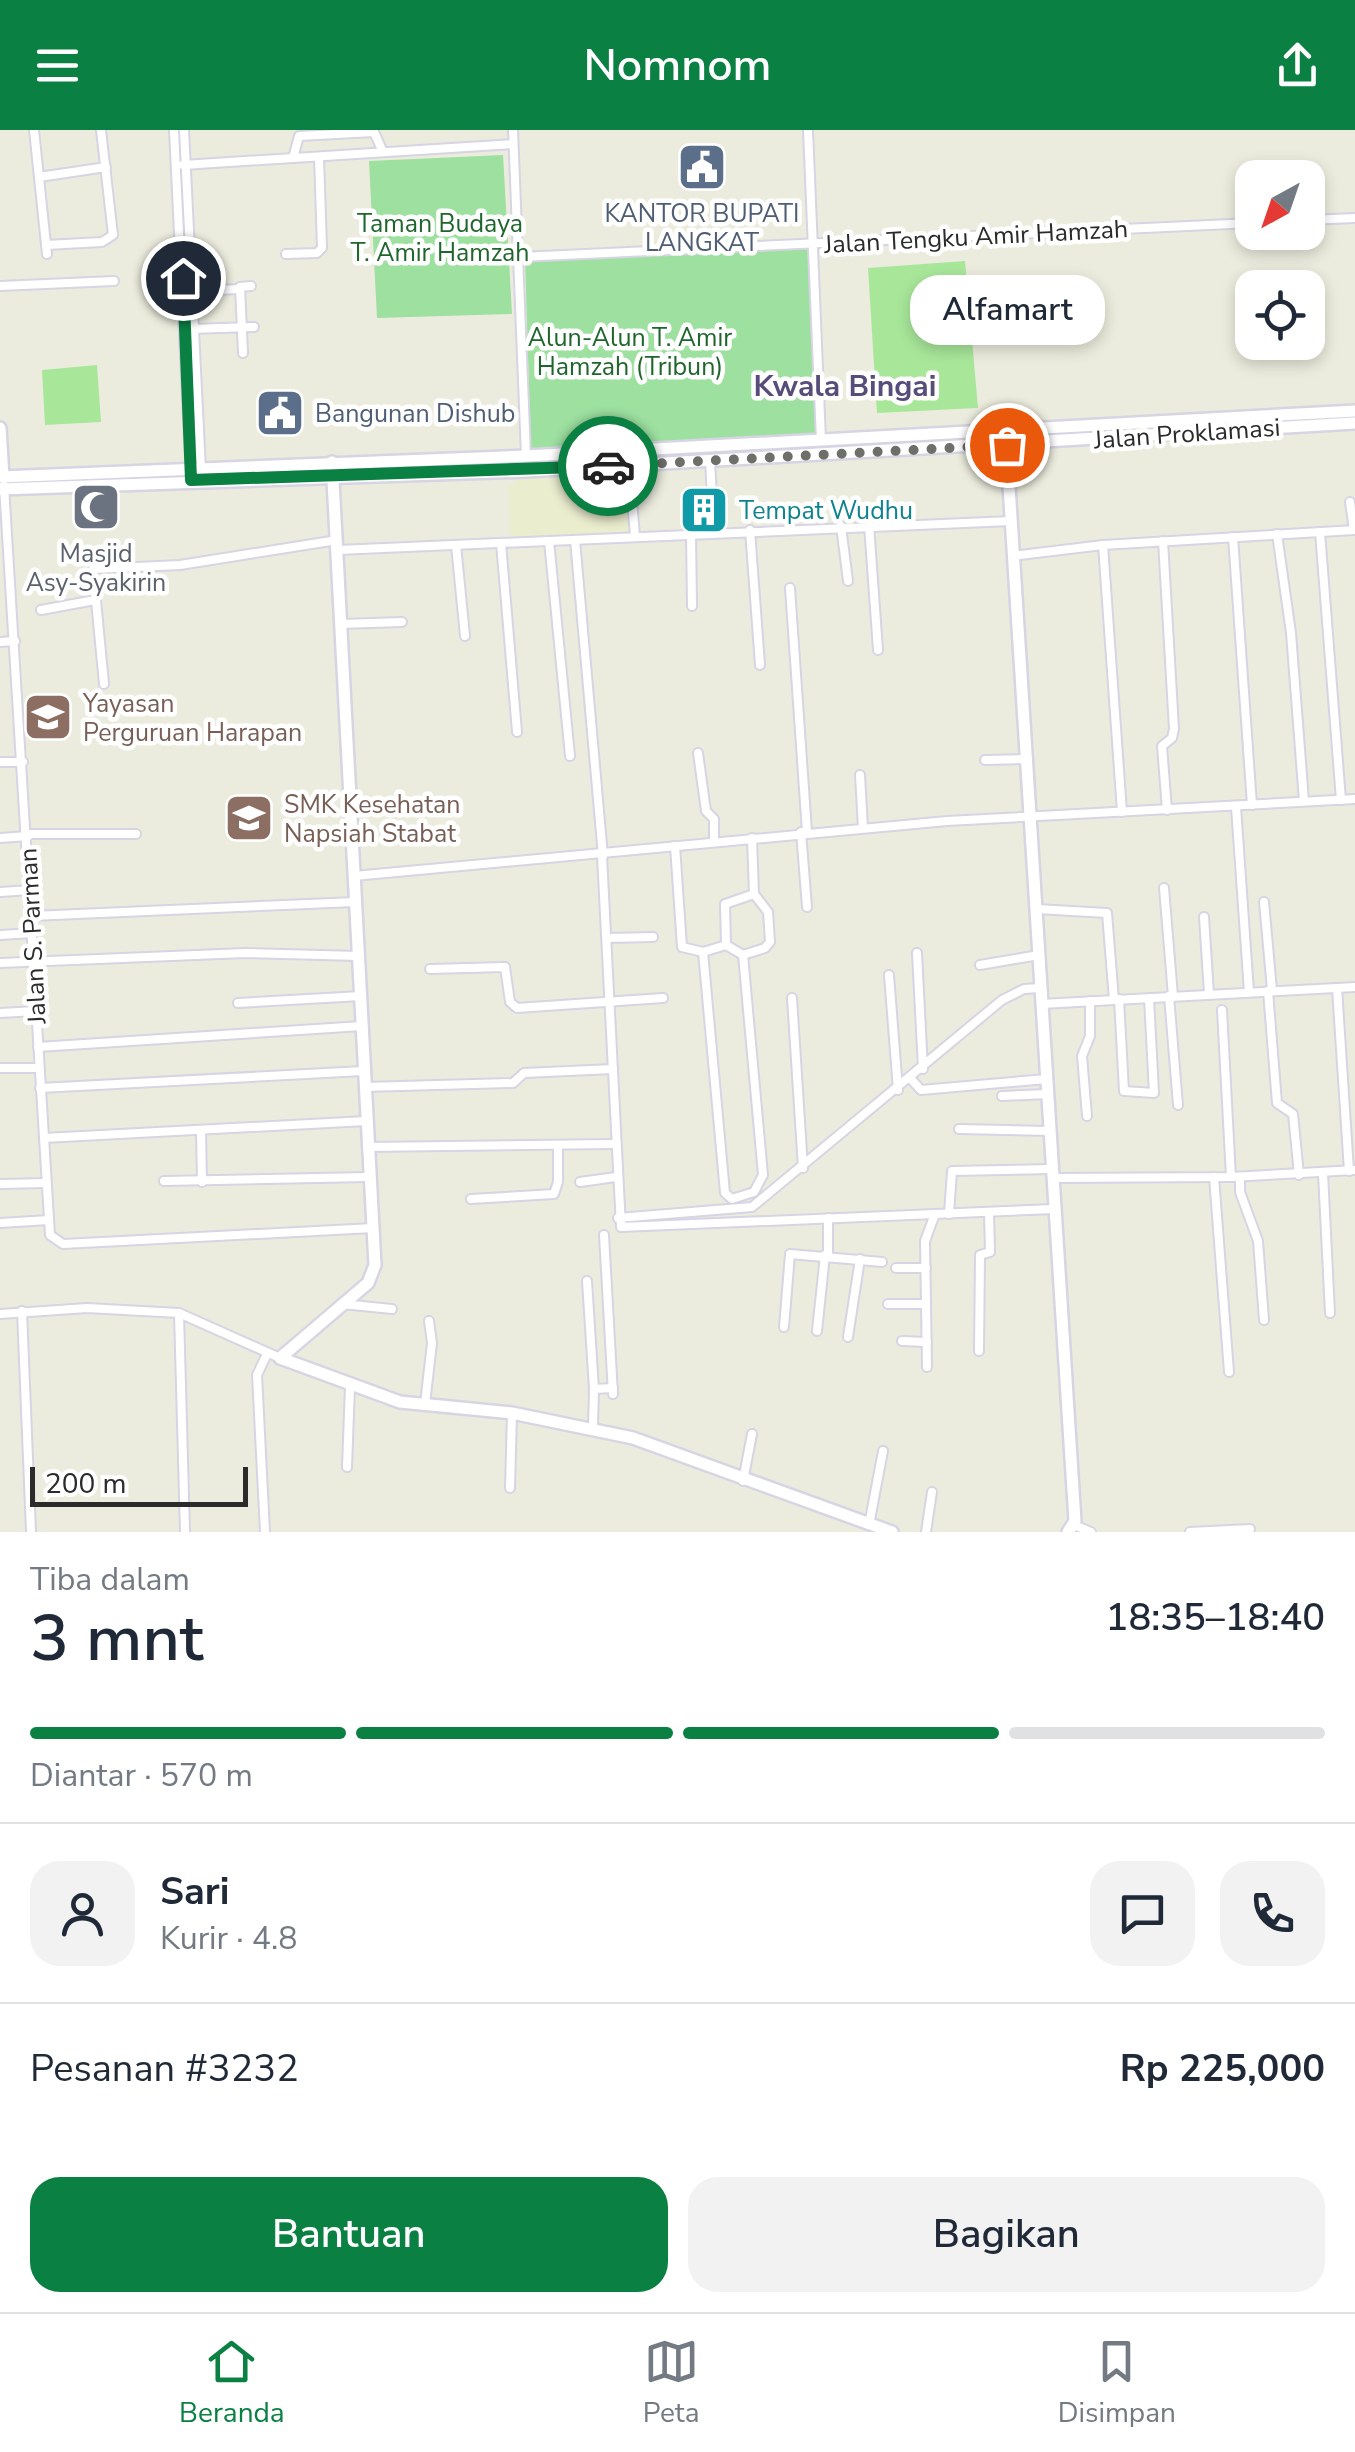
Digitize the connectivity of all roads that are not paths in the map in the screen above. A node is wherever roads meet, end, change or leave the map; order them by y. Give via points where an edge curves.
1 (34, 130) edge
2 (101, 130) edge
3 (174, 130) edge
4 (184, 130) edge
5 (513, 130) edge
6 (808, 130) edge
7 (513, 144) junction
8 (383, 152) junction
9 (319, 157) junction
10 (292, 158) junction
11 (181, 165) junction
12 (106, 167) junction
13 (39, 177) junction
14 (1355, 218) edge
15 (1325, 219) edge
16 (1235, 224) edge
17 (814, 244) junction
18 (286, 254) dead end
19 (520, 257) junction
20 (114, 281) dead end
21 (0, 286) edge
22 (251, 286) dead end
23 (240, 289) junction
24 (192, 290) junction
25 (254, 326) dead end
26 (242, 327) junction
27 (190, 329) junction
28 (243, 353) dead end
29 (1355, 411) edge
30 (1267, 422) junction
31 (1355, 422) edge
32 (0, 428) edge
33 (1005, 430) junction
34 (1007, 445) junction
35 (822, 448) junction
36 (526, 456) junction
37 (710, 461) junction
38 (629, 465) junction
39 (332, 469) junction
40 (528, 470) junction
41 (196, 473) junction
42 (2, 483) edge
43 (1350, 502) dead end
44 (1011, 521) junction
45 (870, 525) junction
46 (840, 526) junction
47 (750, 530) junction
48 (1354, 530) edge
49 (714, 532) junction
50 (1320, 532) junction
51 (691, 534) junction
52 (1277, 534) junction
53 (635, 536) junction
54 (1233, 537) junction
55 (575, 540) junction
56 (549, 541) junction
57 (1163, 541) junction
58 (501, 543) junction
59 (338, 545) junction
60 (456, 545) junction
61 (1103, 545) junction
62 (1012, 556) junction
63 (848, 581) dead end
64 (790, 588) dead end
65 (95, 600) junction
66 (692, 606) dead end
67 (41, 610) dead end
68 (402, 622) dead end
69 (340, 624) junction
70 (465, 636) dead end
71 (15, 641) junction
72 (0, 642) edge
73 (878, 650) dead end
74 (760, 665) dead end
75 (104, 684) dead end
76 (517, 732) dead end
77 (698, 754) dead end
78 (570, 756) dead end
79 (1028, 758) junction
80 (985, 760) dead end
81 (0, 762) edge
82 (23, 762) junction
83 (860, 775) dead end
84 (1355, 799) edge
85 (1341, 800) junction
86 (1304, 802) junction
87 (1252, 806) junction
88 (1236, 807) junction
89 (1167, 810) junction
90 (1122, 812) junction
91 (1032, 816) junction
92 (863, 828) junction
93 (804, 832) junction
94 (136, 834) dead end
95 (28, 835) junction
96 (0, 838) edge
97 (752, 838) junction
98 (714, 841) junction
99 (675, 846) junction
100 (603, 856) junction
101 (354, 876) junction
102 (1164, 888) dead end
103 (30, 890) junction
104 (0, 892) edge
105 (754, 894) junction
106 (355, 902) junction
107 (1264, 902) dead end
108 (808, 907) dead end
109 (1036, 909) junction
110 (31, 916) junction
111 (1204, 917) dead end
112 (33, 933) junction
113 (0, 935) edge
114 (653, 937) dead end
115 (607, 938) junction
116 (726, 944) junction
117 (703, 952) junction
118 (917, 953) dead end
119 (743, 955) junction
120 (1039, 955) junction
121 (358, 956) junction
122 (34, 962) junction
123 (0, 963) edge
124 (980, 965) dead end
125 (430, 969) dead end
126 (889, 975) dead end
127 (1249, 986) junction
128 (1355, 986) edge
129 (1271, 987) junction
130 (1041, 988) junction
131 (1337, 988) junction
132 (1209, 990) junction
133 (1172, 993) junction
134 (360, 996) junction
135 (663, 998) dead end
136 (792, 998) dead end
137 (1149, 998) junction
138 (1117, 999) junction
139 (1090, 1001) junction
140 (238, 1003) dead end
141 (610, 1004) junction
142 (1041, 1004) junction
143 (1222, 1010) dead end
144 (36, 1011) junction
145 (0, 1012) edge
146 (362, 1026) junction
147 (38, 1048) junction
148 (0, 1068) edge
149 (39, 1068) junction
150 (612, 1069) junction
151 (923, 1069) junction
152 (363, 1070) junction
153 (1046, 1079) junction
154 (913, 1083) junction
155 (364, 1087) junction
156 (40, 1088) junction
157 (898, 1090) junction
158 (1047, 1094) junction
159 (1002, 1096) dead end
160 (1178, 1105) dead end
161 (1088, 1116) dead end
162 (366, 1121) junction
163 (959, 1129) dead end
164 (201, 1130) junction
165 (1050, 1131) junction
166 (44, 1138) junction
167 (614, 1144) junction
168 (558, 1146) junction
169 (366, 1147) junction
170 (803, 1168) junction
171 (1352, 1170) edge
172 (1052, 1173) junction
173 (1323, 1173) junction
174 (1298, 1175) junction
175 (368, 1177) junction
176 (616, 1177) junction
177 (1235, 1177) junction
178 (1214, 1178) junction
179 (164, 1181) dead end
180 (202, 1182) junction
181 (580, 1182) dead end
182 (0, 1184) edge
183 (46, 1184) junction
184 (471, 1199) dead end
185 (1054, 1208) junction
186 (989, 1212) junction
187 (936, 1214) junction
188 (949, 1214) junction
189 (828, 1218) junction
190 (48, 1220) junction
191 (618, 1221) junction
192 (0, 1223) edge
193 (374, 1228) junction
194 (604, 1236) dead end
195 (826, 1256) junction
196 (860, 1259) junction
197 (882, 1262) dead end
198 (896, 1268) dead end
199 (926, 1268) junction
200 (587, 1280) dead end
201 (342, 1304) junction
202 (888, 1304) dead end
203 (926, 1304) junction
204 (392, 1309) dead end
205 (22, 1311) junction
206 (179, 1312) junction
207 (1330, 1313) dead end
208 (0, 1314) edge
209 (429, 1320) dead end
210 (1264, 1320) dead end
211 (784, 1326) dead end
212 (817, 1331) dead end
213 (848, 1336) dead end
214 (902, 1342) dead end
215 (927, 1342) junction
216 (980, 1351) dead end
217 (274, 1356) junction
218 (927, 1367) dead end
219 (1229, 1372) dead end
220 (350, 1386) junction
221 (594, 1389) junction
222 (425, 1404) junction
223 (512, 1413) junction
224 (593, 1427) junction
225 (752, 1434) dead end
226 (883, 1451) dead end
227 (348, 1466) dead end
228 (743, 1481) junction
229 (510, 1488) dead end
230 (932, 1492) dead end
231 (868, 1525) junction
232 (1250, 1528) dead end
233 (1071, 1529) edge
234 (31, 1532) edge
235 (185, 1532) edge
236 (265, 1532) edge
237 (892, 1532) edge
238 (926, 1532) edge
239 (1091, 1532) edge
240 (1190, 1532) edge

1 - 13 street
2 - 12 street
3 - 11 street
4 - 11 street
5 - 7 street
6 - 17 street
7 - 8 street
7 - 19 street
8 - 9 street
8 - 10 street via 374,132 299,136
9 - 10 street
9 - 18 street via 322,248
10 - 11 street
11 - 24 street
11 - 27 street
12 - 13 street
12 - 13 street via 113,235 102,242 46,249
14 - 15 street
16 - 17 street, Jalan Tengku Amir Hamzah
17 - 19 street, Jalan Tengku Amir Hamzah
17 - 35 street
19 - 36 street
20 - 21 street
22 - 23 street
23 - 24 street
23 - 26 street
24 - 27 street
25 - 26 street
26 - 27 street
26 - 28 street
27 - 41 street
29 - 30 street, Jalan Proklamasi
30 - 31 street, Jalan Proklamasi
30 - 33 street, Jalan Proklamasi
30 - 34 street, Jalan Proklamasi
32 - 42 street
33 - 34 street
33 - 35 street, Jalan Proklamasi
34 - 35 street, Jalan Proklamasi
34 - 44 street
35 - 36 street, Jalan Proklamasi
35 - 37 street, Jalan Proklamasi
36 - 39 street, Jalan Proklamasi
36 - 40 street
37 - 38 street, Jalan Proklamasi
37 - 49 street
38 - 40 street, Jalan Proklamasi
38 - 53 street
39 - 40 street, Jalan Proklamasi
39 - 41 street, Jalan Proklamasi
39 - 59 street
41 - 42 street, Jalan Proklamasi
42 - 71 street, Jalan S. Parman
43 - 48 street
44 - 45 street
44 - 62 street
45 - 46 street
45 - 73 street
46 - 47 street
46 - 63 street
47 - 49 street
47 - 74 street
48 - 50 street
49 - 51 street
50 - 52 street
50 - 85 street
51 - 53 street
51 - 66 street
52 - 54 street
52 - 86 street
53 - 55 street
54 - 57 street
54 - 87 street
55 - 56 street
55 - 100 street
56 - 58 street
56 - 78 street
57 - 61 street
57 - 89 street via 1174,729 1162,746
58 - 60 street
58 - 76 street
59 - 60 street
59 - 65 street via 93,569
59 - 69 street
60 - 70 street
61 - 62 street
61 - 90 street
62 - 79 street
64 - 93 street
65 - 67 street
65 - 75 street
68 - 69 street
69 - 101 street
71 - 72 street
71 - 82 street, Jalan S. Parman
77 - 98 street
79 - 80 street
79 - 91 street
81 - 82 street
82 - 95 street, Jalan S. Parman
83 - 92 street
84 - 85 street
85 - 86 street
86 - 87 street
87 - 88 street
88 - 89 street
88 - 127 street
89 - 90 street
90 - 91 street
91 - 92 street
91 - 109 street
92 - 93 street
93 - 97 street
93 - 108 street
94 - 95 street
95 - 96 street
95 - 103 street, Jalan S. Parman
97 - 98 street
97 - 105 street
98 - 99 street
99 - 100 street
99 - 117 street via 682,948
100 - 101 street
100 - 115 street
101 - 106 street
102 - 133 street
103 - 104 street
103 - 110 street, Jalan S. Parman
105 - 116 street via 725,904
105 - 119 street via 768,912 770,942
106 - 110 street
106 - 121 street
107 - 129 street
109 - 120 street
109 - 138 street via 1107,913
110 - 112 street, Jalan S. Parman
111 - 132 street
112 - 113 street
112 - 122 street, Jalan S. Parman
114 - 115 street
115 - 141 street
116 - 117 street
116 - 119 street
117 - 119 street via 724,1193 732,1199 754,1192 763,1175
118 - 151 street
120 - 124 street
120 - 130 street
121 - 122 street via 245,953
121 - 134 street
122 - 123 street
122 - 144 street, Jalan S. Parman
125 - 141 street via 505,967 514,1007
126 - 157 street
127 - 129 street
127 - 132 street
128 - 131 street
129 - 131 street
129 - 174 street via 1277,1103 1293,1114
130 - 142 street
130 - 151 street via 1013,993
131 - 171 street
132 - 133 street
133 - 137 street
133 - 160 street
134 - 140 street
134 - 146 street
135 - 141 street
136 - 170 street
137 - 138 street
137 - 138 street via 1154,1093 1124,1091
138 - 139 street
139 - 142 street
139 - 161 street via 1090,1036 1082,1056
141 - 150 street
142 - 153 street
143 - 177 street
144 - 145 street
144 - 147 street, Jalan S. Parman
146 - 147 street
146 - 152 street
147 - 149 street, Jalan S. Parman
148 - 149 street
149 - 156 street, Jalan S. Parman
150 - 155 street via 524,1073 513,1084
150 - 167 street
151 - 154 street
152 - 155 street
152 - 156 street
153 - 154 street
153 - 158 street
154 - 157 street
155 - 162 street
156 - 166 street, Jalan S. Parman
157 - 170 street
158 - 159 street
158 - 165 street
162 - 164 street
162 - 169 street
163 - 165 street
164 - 166 street
164 - 180 street
165 - 172 street
166 - 183 street, Jalan S. Parman
167 - 168 street
167 - 176 street
168 - 169 street
168 - 184 street via 554,1194
169 - 175 street
170 - 191 street via 744,1210
171 - 173 street
172 - 178 street
172 - 185 street
172 - 188 street via 952,1171
173 - 174 street
173 - 207 street
174 - 177 street
175 - 180 street
175 - 193 street
176 - 181 street
176 - 191 street
177 - 178 street
177 - 210 street via 1258,1241
178 - 219 street
179 - 180 street
182 - 183 street
183 - 190 street, Jalan S. Parman
185 - 186 street
185 - 233 street
186 - 188 street
186 - 216 street via 990,1252 980,1254
187 - 188 street
187 - 189 street
187 - 199 street via 925,1241
189 - 191 street
189 - 195 street
190 - 192 street
190 - 193 street via 50,1235 62,1244
193 - 201 street via 372,1274
194 - 221 street via 613,1391
195 - 196 street
195 - 211 street via 790,1254
195 - 212 street
196 - 197 street
196 - 213 street
198 - 199 street
199 - 203 street
200 - 221 street
201 - 204 street
201 - 217 street
202 - 203 street
203 - 215 street
205 - 206 street
205 - 208 street
205 - 234 street
206 - 217 street
206 - 235 street
209 - 222 street
214 - 215 street
215 - 218 street
217 - 220 street
217 - 236 street via 258,1375
220 - 222 street
220 - 227 street
221 - 224 street
222 - 223 street
223 - 224 street
223 - 229 street
224 - 228 street via 691,1456
225 - 228 street
226 - 231 street
228 - 231 street
230 - 238 street
231 - 237 street
232 - 240 street
233 - 239 street

